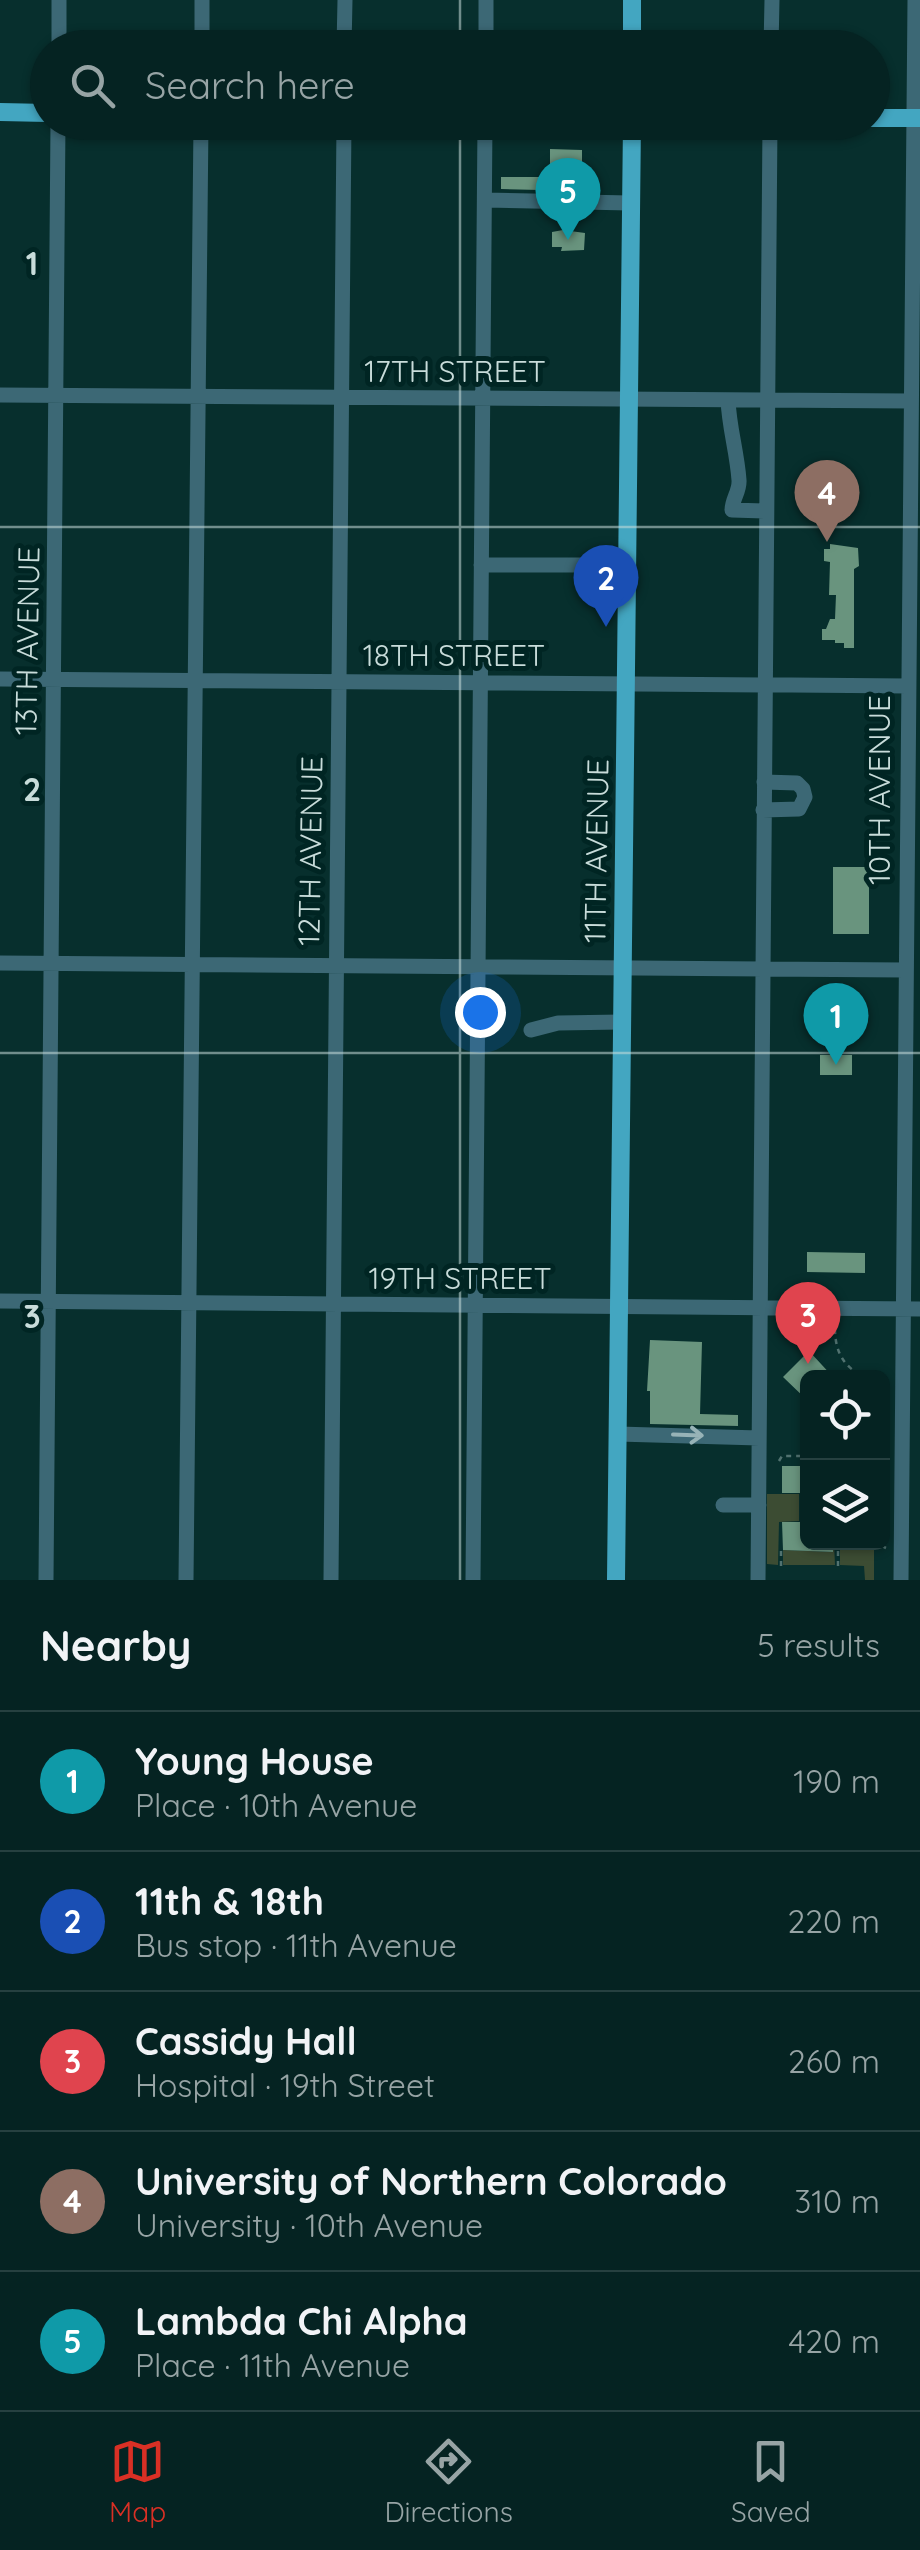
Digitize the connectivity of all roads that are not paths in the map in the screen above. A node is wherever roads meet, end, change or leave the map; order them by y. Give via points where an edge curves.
1 (59, 0) edge
2 (202, 0) edge
3 (345, 0) edge
4 (486, 0) edge
5 (632, 0) edge
6 (772, 0) edge
7 (914, 0) edge
8 (59, 30) edge
9 (202, 30) edge
10 (344, 30) edge
11 (486, 30) edge
12 (632, 30) edge
13 (771, 30) edge
14 (0, 112) edge
15 (30, 113) edge
16 (890, 118) edge
17 (917, 118) edge
18 (58, 140) edge
19 (201, 140) edge
20 (344, 140) edge
21 (486, 140) edge
22 (632, 140) edge
23 (770, 140) edge
24 (484, 200) junction
25 (630, 203) junction
26 (0, 395) edge
27 (57, 395) junction
28 (198, 396) junction
29 (342, 398) junction
30 (482, 398) junction
31 (627, 399) junction
32 (728, 400) junction
33 (768, 400) junction
34 (910, 402) junction
35 (766, 512) junction
36 (482, 565) junction
37 (625, 565) junction
38 (0, 678) edge
39 (55, 679) junction
40 (195, 680) junction
41 (339, 682) junction
42 (480, 682) junction
43 (625, 683) junction
44 (765, 684) junction
45 (908, 686) junction
46 (764, 782) junction
47 (763, 810) junction
48 (0, 963) edge
49 (51, 964) junction
50 (192, 964) junction
51 (336, 966) junction
52 (477, 966) junction
53 (622, 968) junction
54 (762, 969) junction
55 (906, 970) junction
56 (621, 1022) junction
57 (531, 1030) dead end
58 (0, 1301) edge
59 (48, 1302) junction
60 (189, 1303) junction
61 (334, 1305) junction
62 (476, 1306) junction
63 (618, 1307) junction
64 (912, 1309) edge
65 (760, 1310) junction
66 (618, 1434) junction
67 (759, 1438) junction
68 (723, 1504) dead end
69 (759, 1505) junction
70 (46, 1580) edge
71 (186, 1580) edge
72 (331, 1580) edge
73 (473, 1580) edge
74 (616, 1580) edge
75 (758, 1580) edge
76 (901, 1580) edge

1 - 8 street
2 - 9 street
3 - 10 street
4 - 11 street
5 - 12 main road
6 - 13 street
7 - 17 street, 10TH AVENUE
14 - 15 main road
16 - 17 main road
17 - 34 street, 10TH AVENUE
18 - 27 street, 13TH AVENUE
19 - 28 street
20 - 29 street, 12TH AVENUE
21 - 24 street
22 - 25 main road, 11TH AVENUE
23 - 33 street
24 - 25 street
24 - 30 street
25 - 31 main road, 11TH AVENUE
26 - 27 street, 17TH STREET
27 - 28 street, 17TH STREET
27 - 39 street, 13TH AVENUE
28 - 29 street, 17TH STREET
28 - 40 street
29 - 30 street, 17TH STREET
29 - 41 street, 12TH AVENUE
30 - 31 street, 17TH STREET
30 - 36 street
31 - 32 street, 17TH STREET
31 - 37 main road, 11TH AVENUE
32 - 33 street, 17TH STREET
32 - 35 street via 740,482 732,510
33 - 34 street, 17TH STREET
33 - 35 street
34 - 45 street, 10TH AVENUE
35 - 44 street
36 - 37 street
36 - 42 street
37 - 43 main road, 11TH AVENUE
38 - 39 street, 18TH STREET
39 - 40 street, 18TH STREET
39 - 49 street, 13TH AVENUE
40 - 41 street, 18TH STREET
40 - 50 street
41 - 42 street, 18TH STREET
41 - 51 street, 12TH AVENUE
42 - 43 street, 18TH STREET
42 - 52 street
43 - 44 street, 18TH STREET
43 - 53 main road, 11TH AVENUE
44 - 45 street, 18TH STREET
44 - 46 street
45 - 55 street, 10TH AVENUE
46 - 47 street
46 - 47 street via 797,783 805,797 798,809
47 - 54 street
48 - 49 street
49 - 50 street
49 - 59 street, 13TH AVENUE
50 - 51 street
50 - 60 street
51 - 52 street
51 - 61 street, 12TH AVENUE
52 - 53 street
52 - 62 street
53 - 54 street
53 - 56 main road, 11TH AVENUE
54 - 55 street
54 - 65 street
55 - 64 street, 10TH AVENUE
56 - 57 street
56 - 63 main road, 11TH AVENUE
58 - 59 street, 19TH STREET
59 - 60 street, 19TH STREET
59 - 70 street, 13TH AVENUE
60 - 61 street, 19TH STREET
60 - 71 street
61 - 62 street, 19TH STREET
61 - 72 street, 12TH AVENUE
62 - 63 street, 19TH STREET
62 - 73 street
63 - 65 street, 19TH STREET
63 - 66 main road, 11TH AVENUE
64 - 65 street, 19TH STREET
64 - 76 street, 10TH AVENUE
65 - 67 street
66 -> 67 street
66 - 74 main road, 11TH AVENUE
67 - 69 street
68 - 69 street
69 - 75 street

